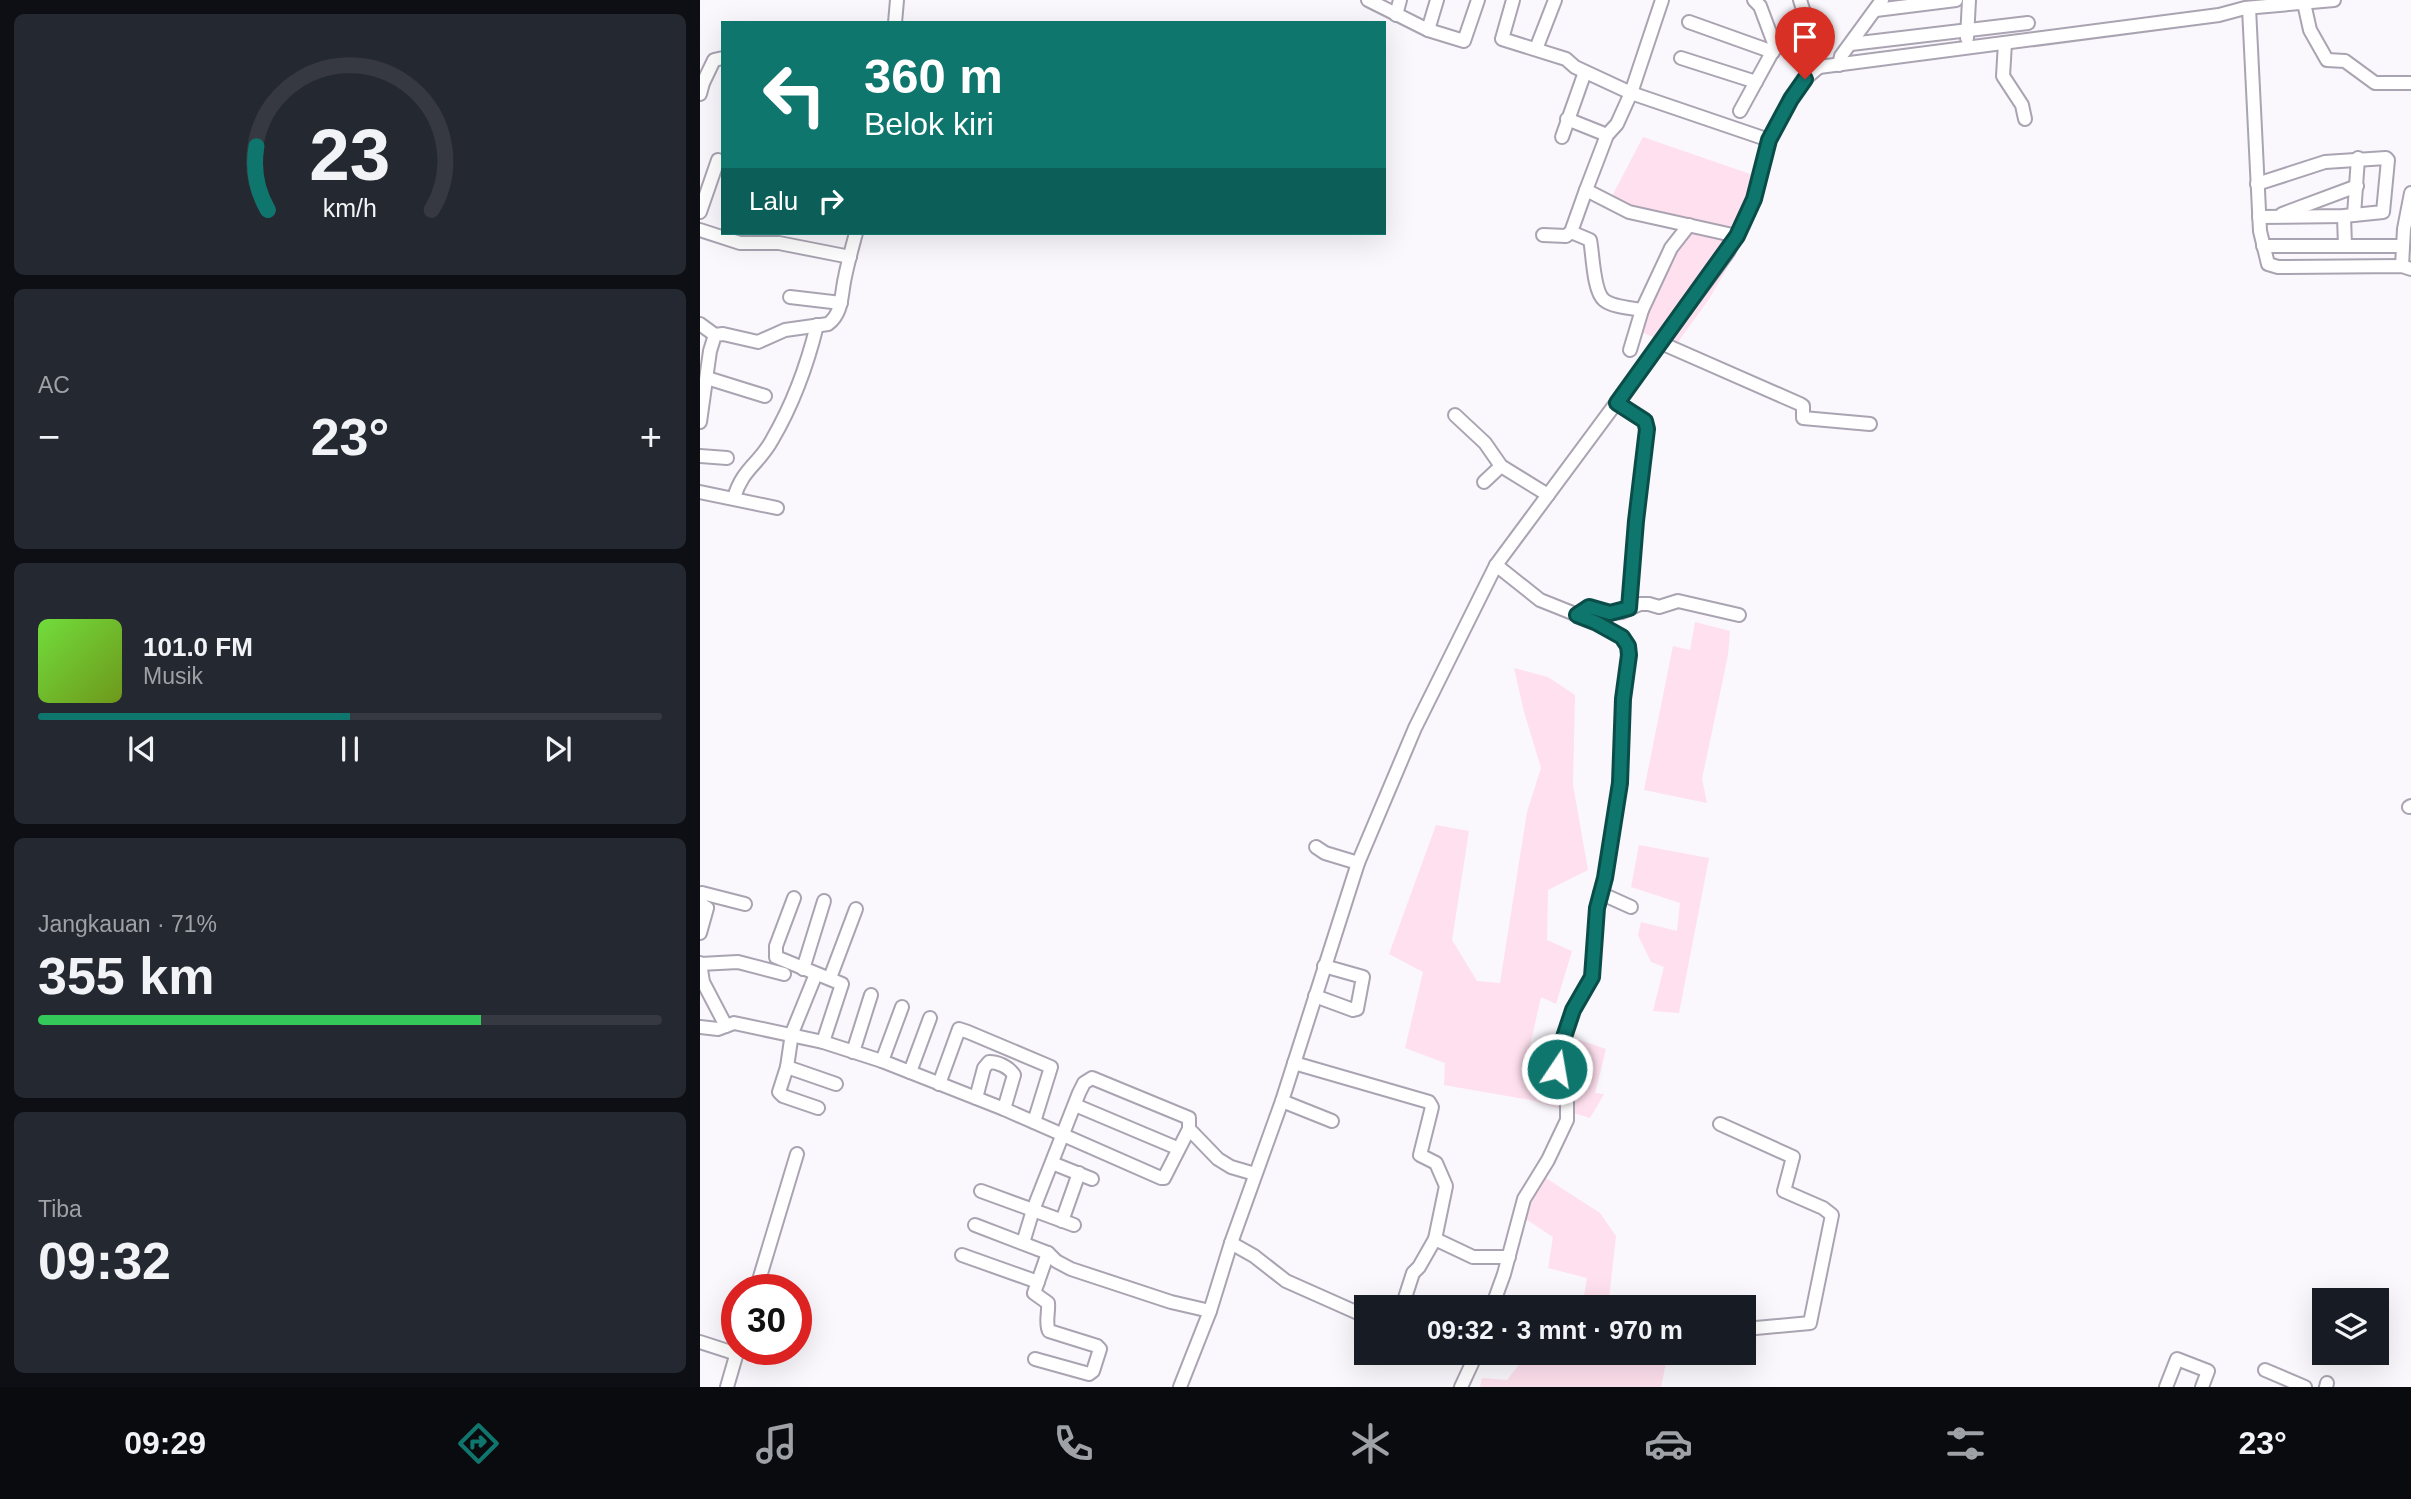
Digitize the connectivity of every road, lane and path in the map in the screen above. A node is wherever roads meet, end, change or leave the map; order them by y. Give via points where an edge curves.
1 (897, 0) edge
2 (1367, 0) edge
3 (1401, 0) edge
4 (1437, 0) edge
5 (1478, 0) edge
6 (1513, 0) edge
7 (1555, 0) edge
8 (1662, 0) edge
9 (1754, 0) edge
10 (1800, 0) edge
11 (1956, 0) edge
12 (1969, 0) edge
13 (2334, 0) edge
14 (1923, 2) edge
15 (2304, 3) junction
16 (1879, 5) edge
17 (2247, 8) junction
18 (1396, 15) junction
19 (895, 21) edge
20 (1689, 22) dead end
21 (2028, 23) dead end
22 (1428, 30) junction
23 (1967, 37) junction
24 (2005, 43) junction
25 (1536, 49) junction
26 (1774, 49) junction
27 (1817, 53) junction
28 (1844, 54) junction
29 (721, 58) edge
30 (1681, 58) dead end
31 (1819, 67) junction
32 (1585, 72) junction
33 (1756, 82) junction
34 (2411, 83) edge
35 (1631, 93) junction
36 (700, 94) edge
37 (1740, 111) dead end
38 (1567, 118) junction
39 (2025, 118) dead end
40 (1607, 135) junction
41 (1562, 137) dead end
42 (1769, 140) junction
43 (2358, 158) junction
44 (718, 160) dead end
45 (2257, 184) junction
46 (2357, 186) junction
47 (1586, 190) junction
48 (2411, 193) edge
49 (702, 198) edge
50 (700, 212) edge
51 (2349, 216) junction
52 (2273, 217) junction
53 (2259, 218) junction
54 (1689, 225) junction
55 (700, 230) edge
56 (1571, 232) junction
57 (856, 235) edge
58 (1543, 235) dead end
59 (1737, 236) junction
60 (755, 237) edge
61 (2263, 246) junction
62 (2345, 246) junction
63 (2403, 246) junction
64 (850, 257) junction
65 (2406, 267) edge
66 (790, 297) dead end
67 (841, 303) junction
68 (1642, 310) junction
69 (700, 324) edge
70 (817, 325) junction
71 (715, 335) junction
72 (1661, 343) junction
73 (1630, 350) dead end
74 (707, 378) junction
75 (765, 396) dead end
76 (1617, 403) junction
77 (1455, 415) dead end
78 (700, 422) edge
79 (1870, 424) dead end
80 (700, 456) edge
81 (727, 458) dead end
82 (1501, 466) junction
83 (1484, 482) dead end
84 (700, 492) edge
85 (1548, 495) junction
86 (734, 498) junction
87 (777, 508) dead end
88 (1496, 565) junction
89 (1629, 608) junction
90 (1577, 615) junction
91 (1739, 615) dead end
92 (1316, 846) dead end
93 (1358, 863) junction
94 (1600, 893) junction
95 (794, 898) dead end
96 (824, 901) dead end
97 (700, 903) edge
98 (746, 904) dead end
99 (1631, 907) dead end
100 (856, 909) dead end
101 (700, 933) edge
102 (700, 964) edge
103 (1324, 966) junction
104 (803, 969) junction
105 (784, 974) dead end
106 (816, 974) junction
107 (830, 978) junction
108 (871, 995) dead end
109 (1315, 996) junction
110 (902, 1007) dead end
111 (930, 1018) dead end
112 (726, 1026) junction
113 (700, 1027) edge
114 (792, 1033) junction
115 (824, 1042) junction
116 (853, 1052) junction
117 (882, 1061) junction
118 (1294, 1063) junction
119 (787, 1067) junction
120 (910, 1072) junction
121 (836, 1084) dead end
122 (939, 1084) junction
123 (976, 1098) junction
124 (1282, 1101) junction
125 (1075, 1105) junction
126 (818, 1108) dead end
127 (1004, 1109) junction
128 (1332, 1121) dead end
129 (1034, 1122) junction
130 (1720, 1124) dead end
131 (1189, 1129) junction
132 (1063, 1135) junction
133 (1177, 1148) junction
134 (797, 1154) dead end
135 (1052, 1163) junction
136 (1079, 1173) junction
137 (1255, 1174) junction
138 (1093, 1179) dead end
139 (981, 1191) dead end
140 (1033, 1210) junction
141 (975, 1225) dead end
142 (1435, 1239) junction
143 (1023, 1243) junction
144 (1231, 1243) junction
145 (1048, 1253) junction
146 (962, 1255) dead end
147 (1509, 1257) junction
148 (761, 1274) edge
149 (1038, 1282) junction
150 (1406, 1295) edge
151 (1496, 1295) edge
152 (1210, 1311) junction
153 (1354, 1311) edge
154 (1756, 1328) edge
155 (700, 1342) edge
156 (721, 1347) edge
157 (1035, 1359) dead end
158 (733, 1365) edge
159 (1472, 1365) edge
160 (2265, 1370) dead end
161 (727, 1387) edge
162 (1180, 1387) edge
163 (1461, 1387) edge
164 (2166, 1387) edge
165 (2202, 1387) edge
166 (2305, 1387) edge

1 - 19 street
2 - 18 street
3 - 18 street
4 - 22 street
5 - 22 street via 1464,41
6 - 25 street via 1501,39
7 - 25 street
8 - 35 street
9 - 26 street
10 - 27 street
11 - 14 street
12 - 23 street
13 - 15 street
14 - 16 street
15 - 17 street
15 - 34 street via 2310,30 2327,60 2345,61 2375,83
16 - 28 street
17 - 24 street
17 - 45 street
18 - 22 street
20 - 26 street
21 - 23 street
23 - 24 street
23 - 28 street
23 - 28 street
24 - 39 street via 2003,76
25 - 32 street via 1566,59
26 - 27 street
26 - 33 street
27 - 31 street
28 - 31 street
29 - 36 street via 714,60
30 - 33 street
31 - 42 street via 1791,99
32 - 35 street
32 - 38 street
33 - 37 street
35 - 40 street
35 - 42 street
38 - 40 street
38 - 41 street
40 - 47 street
42 - 59 street via 1754,199
43 - 45 street via 2325,162
43 - 46 street
43 - 51 street via 2388,159 2383,212
44 - 49 street
45 - 53 street
46 - 51 street
46 - 52 street
47 - 54 street via 1629,212
47 - 56 street
48 - 63 street
49 - 50 street
51 - 52 street
51 - 62 street
52 - 53 street
53 - 61 street
54 - 59 street
54 - 68 street via 1671,248
55 - 60 street via 740,243
56 - 58 street
56 - 68 street via 1590,240 1601,297
57 - 64 street
59 - 72 street
60 - 64 street
61 - 62 street
61 - 65 street via 2268,264 2278,267
62 - 63 street
63 - 65 street
64 - 67 street
66 - 67 street
67 - 70 street via 832,321
68 - 73 street
69 - 71 street
70 - 71 street via 785,330 758,342
70 - 86 street via 788,408 771,443 741,477
71 - 74 street
72 - 76 street
72 - 79 street via 1800,404 1803,418
74 - 75 street
74 - 78 street
76 - 85 street
76 - 89 street via 1645,421 1647,429
77 - 82 street via 1485,443
80 - 81 street
82 - 83 street
82 - 85 street
84 - 86 street
85 - 88 street
86 - 87 street
88 - 90 street via 1540,600
88 - 93 street via 1415,728
89 - 90 street via 1610,613 1589,607
89 - 91 street via 1645,603 1663,607 1678,601
90 - 94 street via 1622,637 1629,655 1620,783
92 - 93 street
93 - 103 street
94 - 99 street
94 - 147 street via 1592,977 1573,1010 1557,1058 1567,1094 1567,1120 1524,1199
95 - 104 street via 775,953 779,960
96 - 104 street
97 - 98 street via 702,893
97 - 101 street via 707,908
100 - 107 street
102 - 105 street via 738,962
102 - 112 street via 703,982
103 - 109 street
103 - 109 street via 1363,977 1357,1009
104 - 106 street
106 - 107 street
106 - 114 street
107 - 115 street via 842,984
108 - 116 street
109 - 118 street
110 - 117 street
111 - 120 street
112 - 113 street
112 - 114 street via 734,1023
114 - 115 street
114 - 119 street
115 - 116 street
116 - 117 street
117 - 120 street
118 - 124 street
118 - 142 street via 1429,1102 1432,1107 1420,1155 1436,1163 1446,1186
119 - 121 street
119 - 126 street via 779,1094
120 - 122 street
122 - 123 street
122 - 129 street via 959,1029 968,1032 1051,1066
123 - 127 street
123 - 127 street via 984,1068 994,1062 1014,1075
124 - 128 street
124 - 137 street
125 - 131 street via 1084,1083 1095,1078 1189,1118
125 - 132 street
125 - 133 street
127 - 129 street
129 - 132 street
130 - 154 street via 1793,1157 1784,1191 1832,1215 1810,1323
131 - 133 street
131 - 137 street via 1218,1159
132 - 133 street via 1163,1179
132 - 135 street
134 - 148 street
135 - 136 street
135 - 140 street
136 - 138 street
136 - 140 street via 1068,1223
137 - 144 street
139 - 140 street
140 - 143 street
141 - 143 street
142 - 147 street via 1473,1257
142 - 150 street via 1413,1273
143 - 145 street
144 - 152 street
144 - 153 street via 1286,1281
145 - 149 street
145 - 152 street via 1071,1269
146 - 149 street
147 - 151 street
149 - 157 street via 1034,1293 1048,1303 1049,1331 1100,1349 1089,1374
152 - 162 street
155 - 156 street
158 - 161 street
159 - 163 street
160 - 166 street
164 - 165 street via 2178,1359 2208,1371

